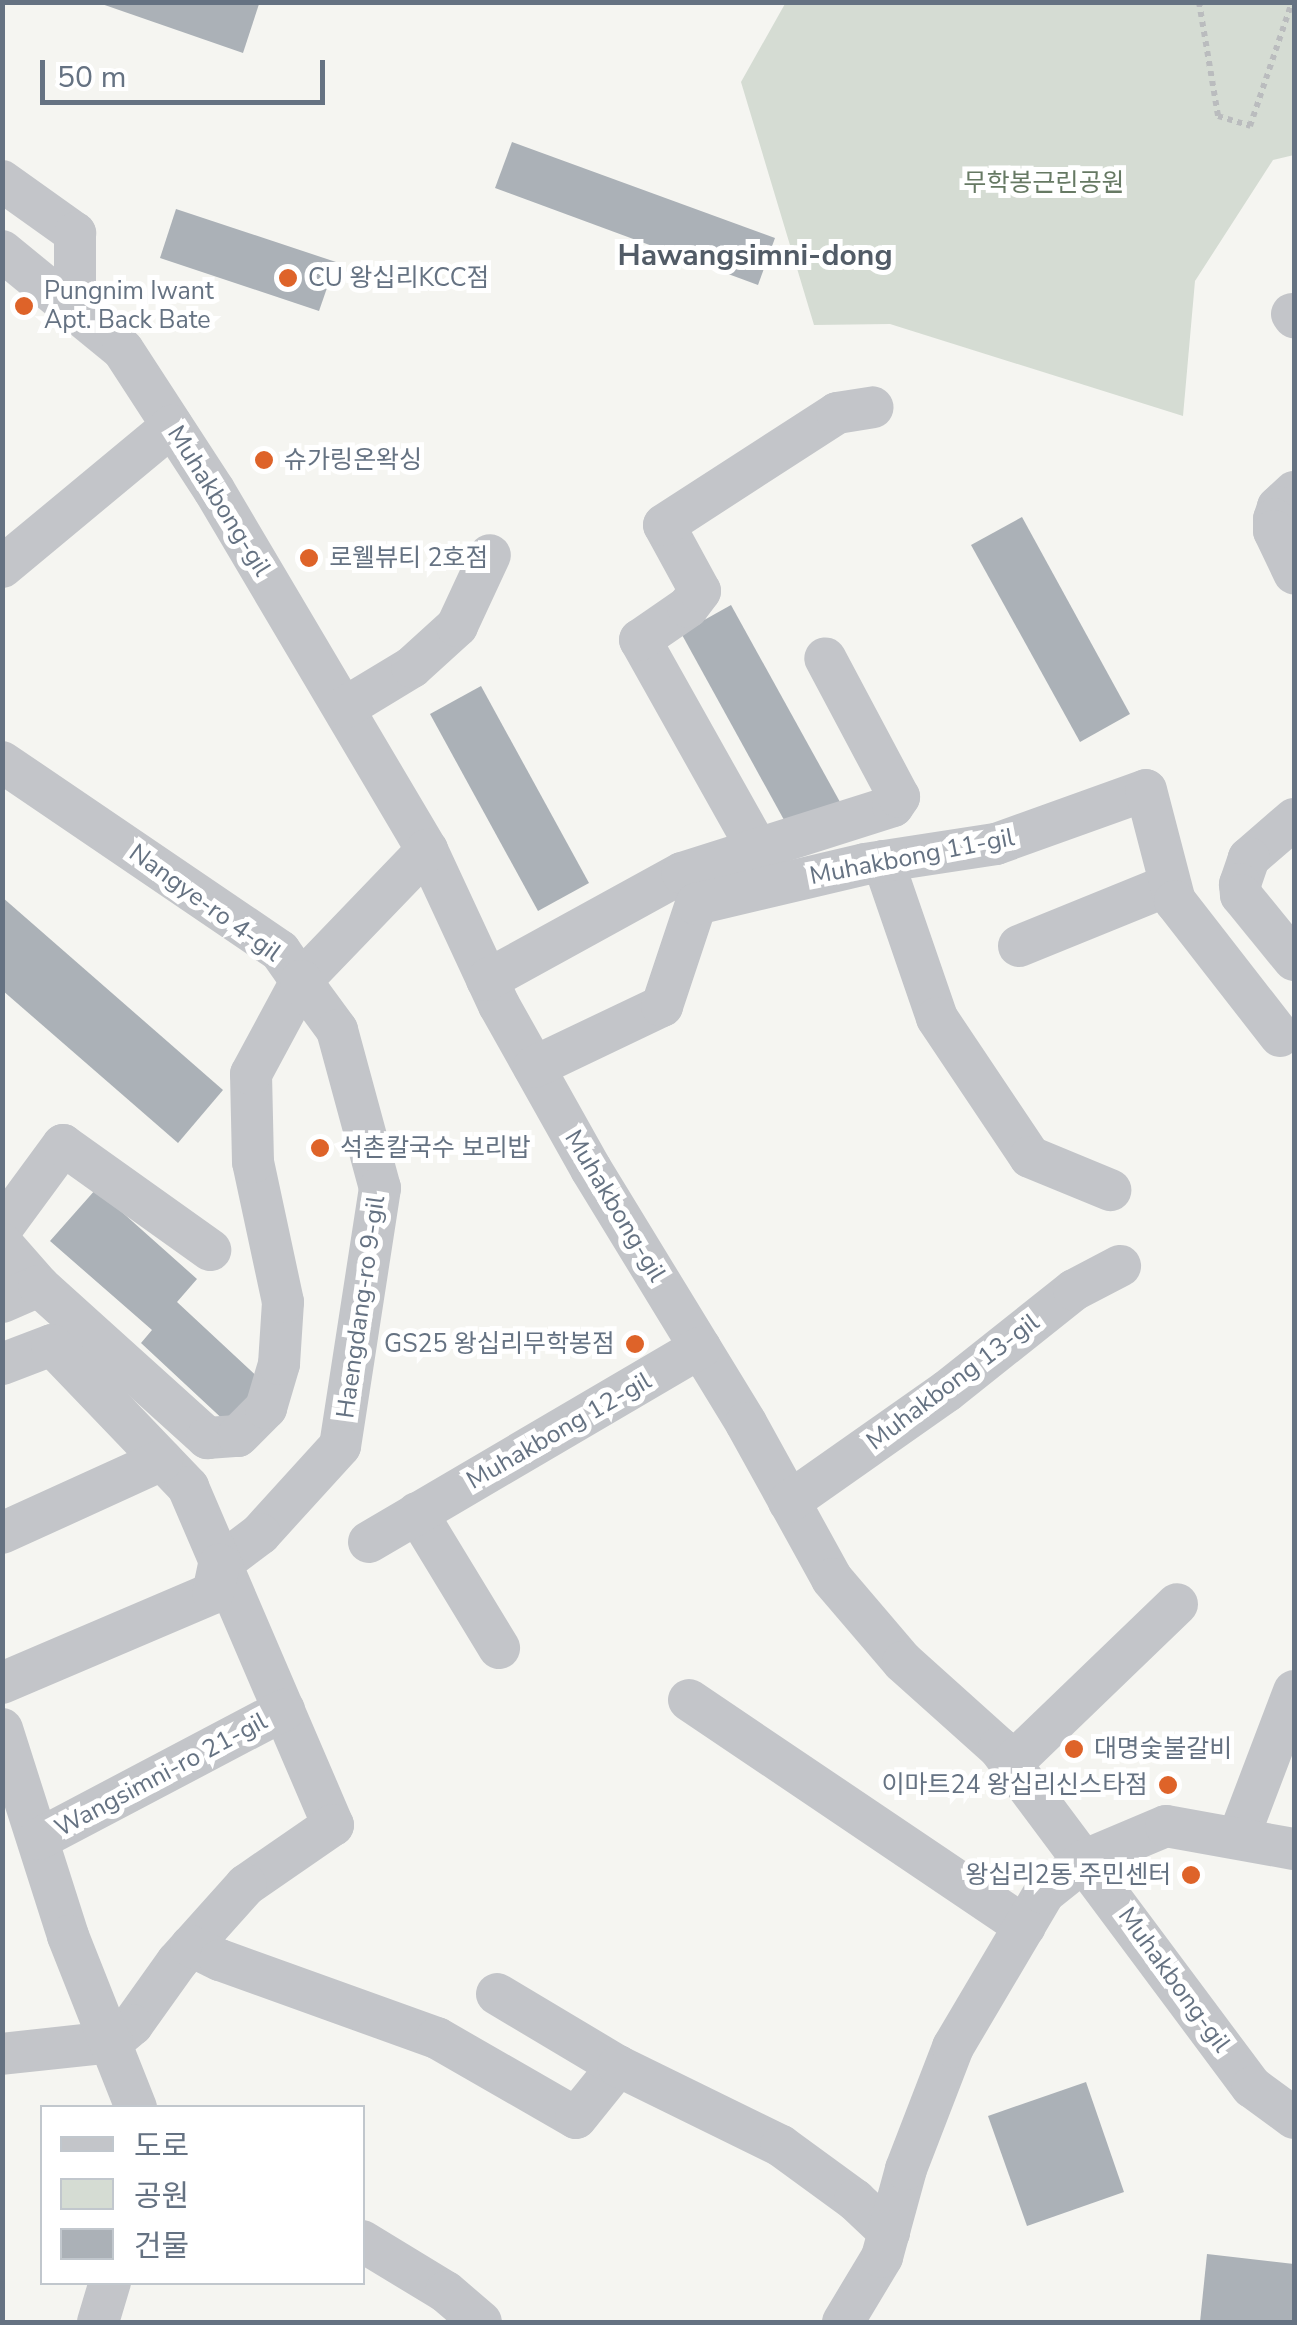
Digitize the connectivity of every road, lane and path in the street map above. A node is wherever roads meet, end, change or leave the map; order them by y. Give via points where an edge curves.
1 (1200, 2) edge
2 (1292, 2) edge
3 (2, 182) edge
4 (2, 251) edge
5 (75, 308) junction
6 (873, 407) dead end
7 (172, 426) junction
8 (1294, 492) edge
9 (490, 555) dead end
10 (2, 567) edge
11 (1294, 573) edge
12 (825, 658) dead end
13 (346, 707) junction
14 (2, 762) edge
15 (1294, 819) edge
16 (427, 850) junction
17 (758, 850) junction
18 (883, 861) junction
19 (1170, 884) junction
20 (1019, 946) dead end
21 (1294, 960) edge
22 (487, 980) junction
23 (301, 981) junction
24 (1280, 1036) dead end
25 (534, 1066) junction
26 (1110, 1190) dead end
27 (2, 1228) edge
28 (2, 1244) edge
29 (210, 1250) dead end
30 (1120, 1266) dead end
31 (21, 1294) edge
32 (700, 1348) junction
33 (2, 1364) edge
34 (162, 1460) junction
35 (790, 1502) junction
36 (417, 1513) junction
37 (2, 1533) edge
38 (369, 1542) dead end
39 (220, 1565) junction
40 (1177, 1604) dead end
41 (499, 1648) dead end
42 (2, 1683) edge
43 (689, 1700) dead end
44 (1293, 1701) edge
45 (284, 1710) junction
46 (2, 1728) edge
47 (1012, 1764) junction
48 (1239, 1836) junction
49 (38, 1839) junction
50 (1294, 1849) edge
51 (1085, 1860) junction
52 (1025, 1926) junction
53 (192, 1946) junction
54 (497, 1994) dead end
55 (112, 2042) junction
56 (2, 2054) edge
57 (618, 2066) junction
58 (135, 2105) edge
59 (1294, 2118) edge
60 (889, 2232) junction
61 (365, 2243) edge
62 (109, 2285) edge
63 (98, 2322) edge
64 (481, 2322) edge
65 (844, 2322) edge

1 - 2 path via 1218,116 1250,126
3 - 5 street via 75,233
4 - 5 street, Muhakbong-gil
5 - 7 street, Muhakbong-gil via 123,350
6 - 17 street via 837,413 664,525 700,591 688,608 640,640
7 - 10 street
7 - 13 street, Muhakbong-gil
8 - 11 street via 1278,507 1274,531
9 - 13 street via 458,626 412,668
12 - 17 street via 899,797 885,811
13 - 16 street, Muhakbong-gil
14 - 23 street, Nangye-ro 4-gil via 280,951
15 - 21 street via 1249,858 1240,895
16 - 22 street, Muhakbong-gil
16 - 23 street, Nangye-ro 4-gil
17 - 22 street via 682,873
18 - 19 street, Muhakbong 11-gil via 996,844 1146,790
18 - 25 street, Muhakbong 11-gil via 696,904 662,1006
18 - 26 street via 937,1018 1030,1157
19 - 20 street
19 - 24 street, Muhakbong 11-gil via 1175,901
22 - 25 street, Muhakbong-gil
23 - 31 street via 251,1074 254,1162 283,1302 279,1364 266,1408 238,1436 207,1438
23 - 39 street, Haengdang-ro 9-gil via 337,1030 380,1188 340,1446 260,1534
25 - 32 street, Muhakbong-gil
27 - 29 street via 63,1146
28 - 31 street
30 - 35 street, Muhakbong 13-gil via 1074,1290
32 - 35 street, Muhakbong-gil
32 - 36 street, Muhakbong 12-gil
33 - 34 street via 52,1346
34 - 37 street
34 - 39 street via 188,1486
35 - 47 street, Muhakbong-gil via 832,1579 903,1662
36 - 38 street, Muhakbong 12-gil
36 - 41 street
39 - 42 street via 213,1593
39 - 45 street, Wangsimni-ro 21-gil
40 - 47 street
43 - 52 street
44 - 48 street
45 - 49 street, Wangsimni-ro 21-gil
45 - 53 street, Wangsimni-ro 21-gil via 334,1824 246,1885
46 - 49 street, Wangsimni-ro 21-gil
47 - 51 street, Muhakbong-gil
48 - 50 street
48 - 51 street via 1166,1826
49 - 55 street, Wangsimni-ro 21-gil via 68,1936
51 - 52 street via 1044,1893
51 - 59 street, Muhakbong-gil via 1252,2087
52 - 60 street via 952,2047
53 - 55 street, Wangsimni-ro 21-gil
53 - 57 street via 436,2038 576,2118
54 - 57 street
55 - 56 street
55 - 58 street, Wangsimni-ro 21-gil
57 - 60 street via 781,2146
60 - 65 street
61 - 64 street via 446,2292
62 - 63 street

